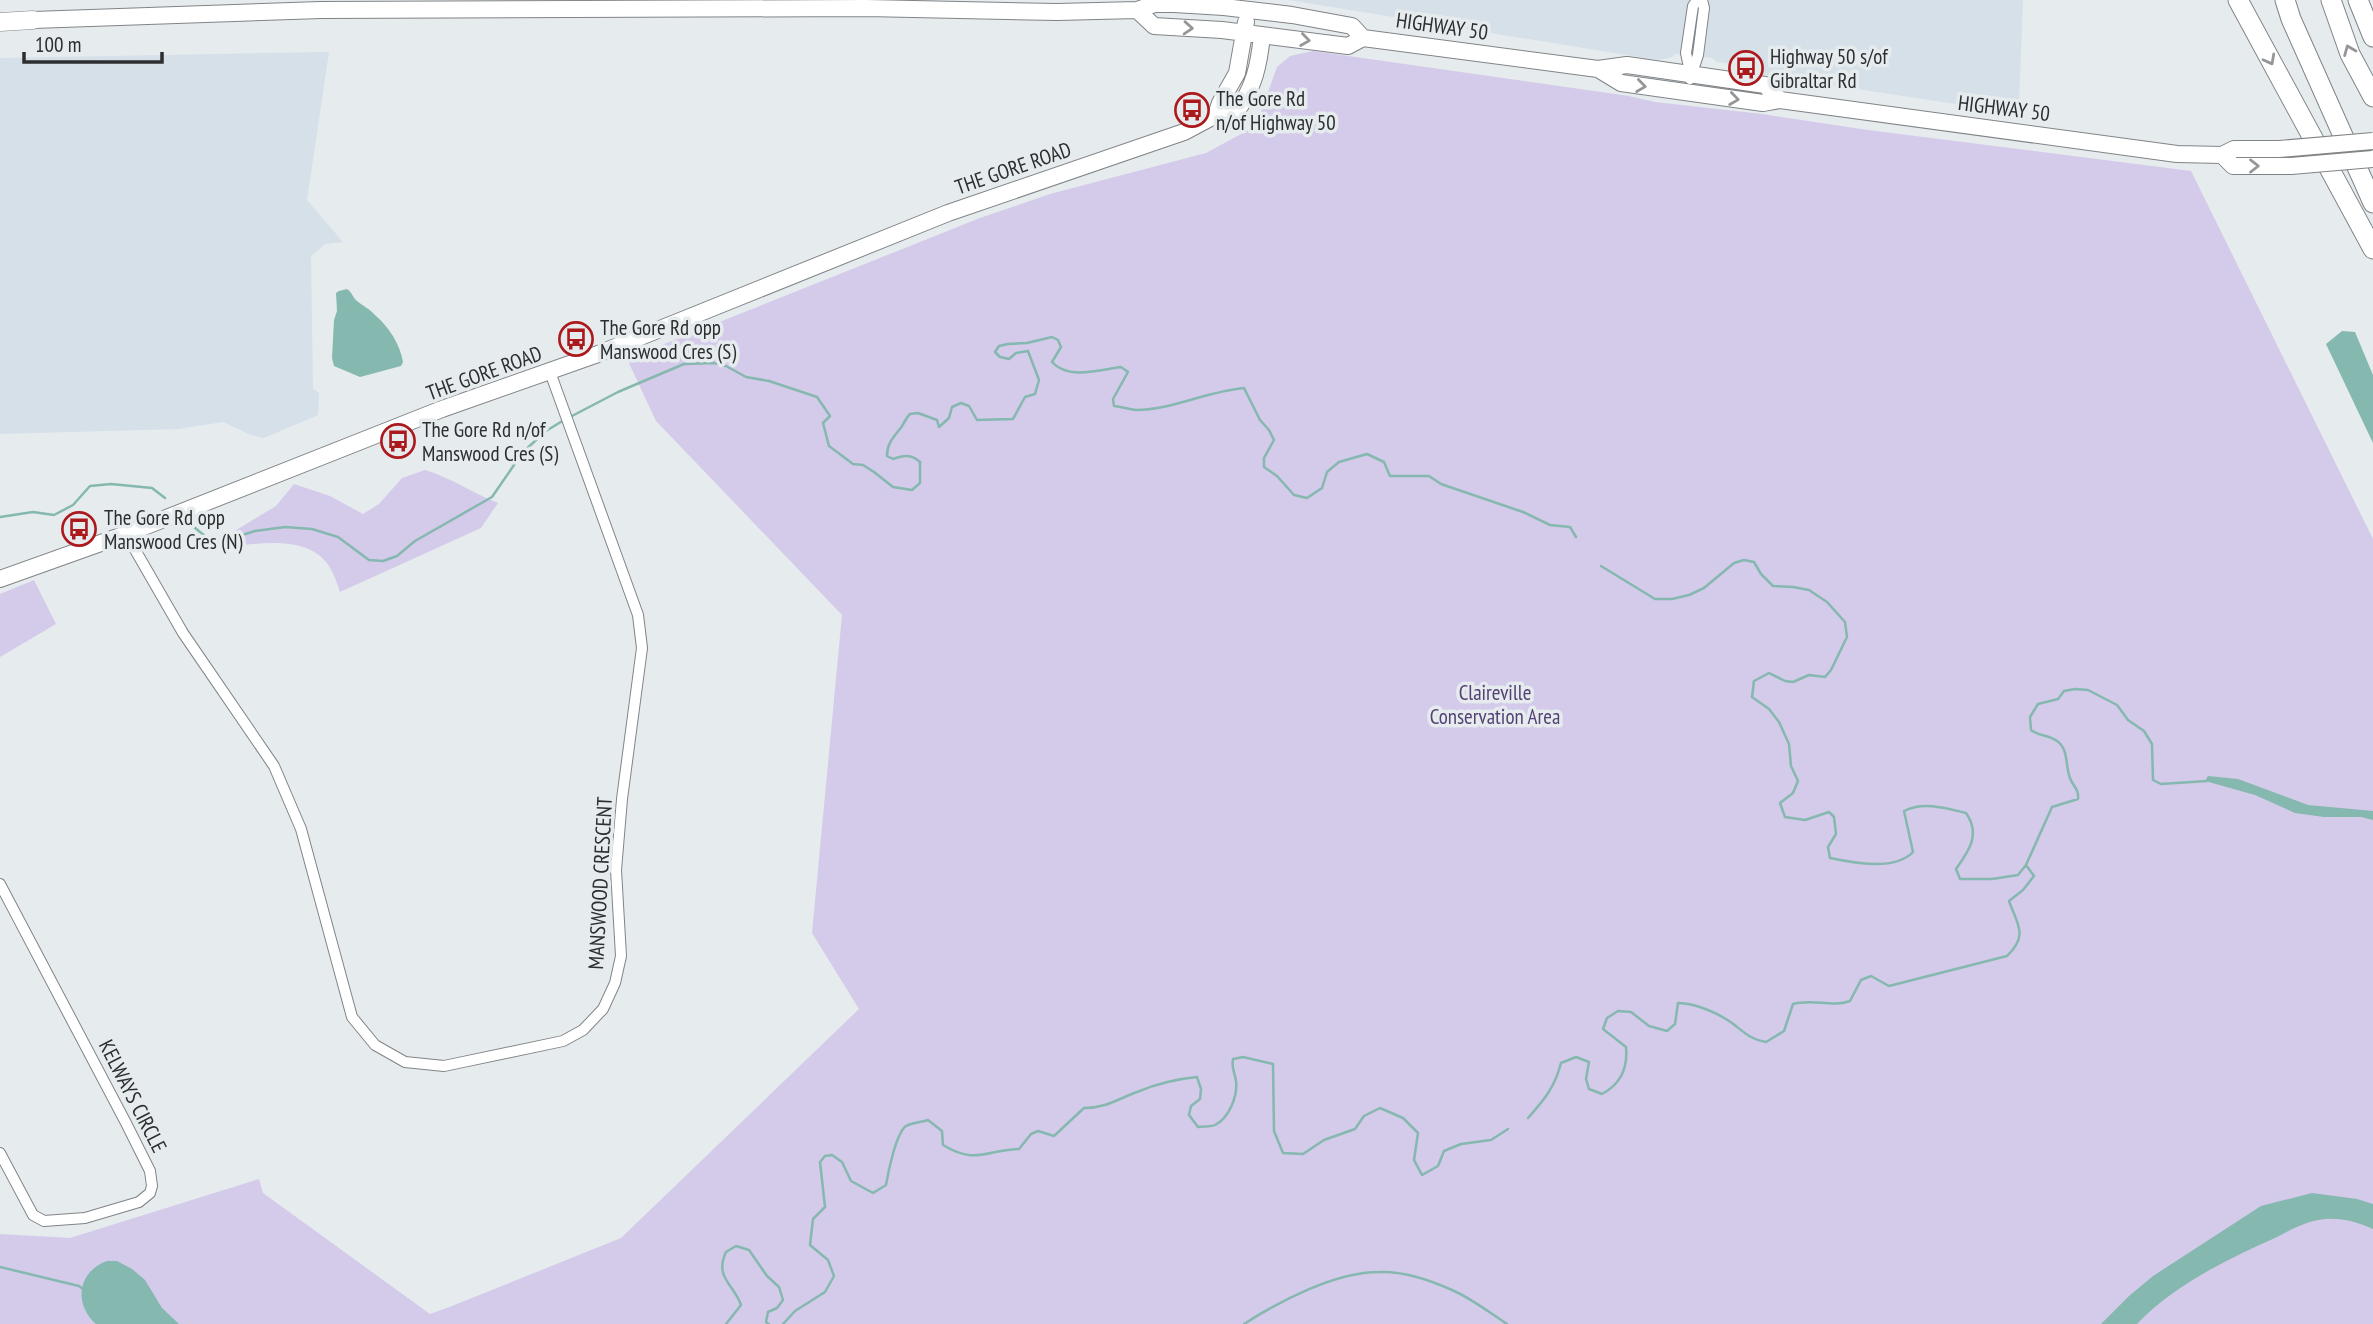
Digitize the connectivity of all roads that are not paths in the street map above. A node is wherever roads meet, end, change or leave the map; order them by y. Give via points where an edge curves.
1 (1699, 0) edge
2 (2238, 0) edge
3 (2285, 0) edge
4 (2331, 0) edge
5 (2358, 0) edge
6 (1138, 10) junction
7 (1248, 10) junction
8 (33, 20) joint
9 (0, 22) edge
10 (1244, 33) junction
11 (1262, 35) junction
12 (2373, 37) edge
13 (1363, 38) junction
14 (1598, 69) junction
15 (1690, 74) junction
16 (1688, 92) junction
17 (2373, 97) edge
18 (1780, 100) junction
19 (1216, 115) junction
20 (2373, 141) edge
21 (2222, 155) junction
22 (2373, 159) edge
23 (2373, 203) edge
24 (2373, 249) edge
25 (550, 372) junction
26 (126, 534) junction
27 (0, 579) edge
28 (0, 884) edge
29 (0, 1153) edge

1 - 15 street via 1693,6 1686,53
2 -> 24 highway
3 - 23 highway
17 -> 4 highway via 2350,54
5 - 12 highway
6 - 7 main road, HIGHWAY 50 via 1155,4
6 - 8 main road, HIGHWAY 50 via 334,10
6 -> 10 main road, HIGHWAY 50 via 1154,26
7 - 10 main road
7 - 13 main road, HIGHWAY 50 via 1352,26
8 - 9 main road, HIGHWAY 50
10 - 11 main road, HIGHWAY 50
10 - 19 main road via 1237,72
11 -> 13 main road, HIGHWAY 50 via 1348,46
11 - 19 main road, THE GORE ROAD via 1258,68 1248,95 1235,113
13 - 14 main road, HIGHWAY 50
14 - 15 main road, HIGHWAY 50 via 1627,65
14 -> 16 main road, HIGHWAY 50 via 1621,83
15 - 16 street
15 - 18 main road, HIGHWAY 50 via 1765,85
16 -> 18 main road, HIGHWAY 50 via 1763,103
18 - 21 main road, HIGHWAY 50 via 2177,154
19 - 25 main road, THE GORE ROAD via 1184,132 948,213
20 - 21 main road, HIGHWAY 50, bridge via 2234,149
21 -> 22 main road, HIGHWAY 50, bridge via 2233,166
25 - 26 main road, THE GORE ROAD via 442,409
25 - 26 street, MANSWOOD CRESCENT via 639,615 642,648 616,867 621,956 603,1009 583,1030 563,1041 444,1066 405,1062 374,1045 352,1017 301,829 274,766 183,633
26 - 27 main road, THE GORE ROAD
28 - 29 street, KELWAYS CIRCLE via 132,1135 150,1171 152,1186 139,1202 85,1218 44,1221 33,1215

